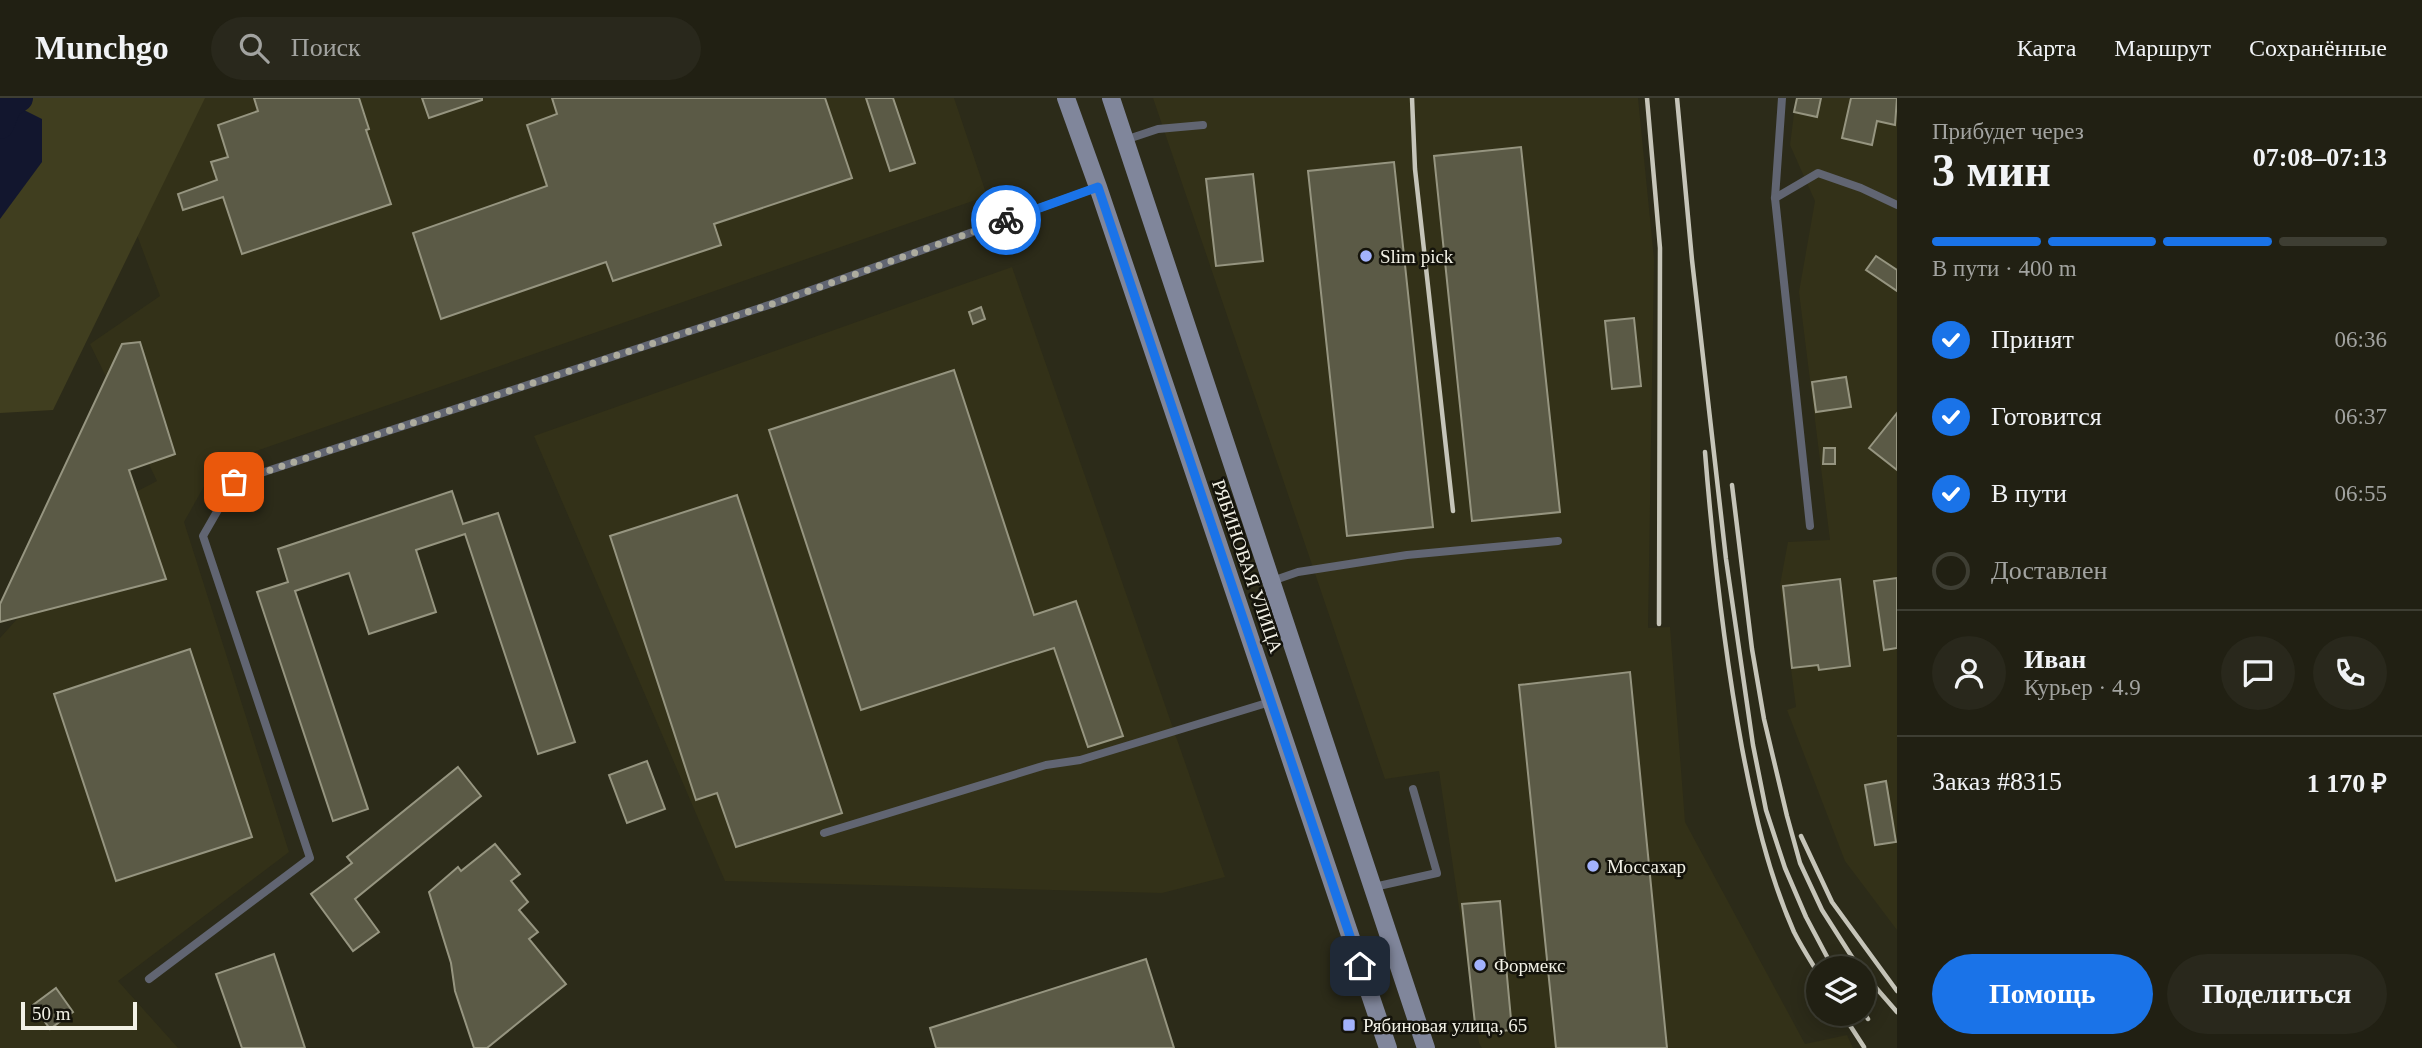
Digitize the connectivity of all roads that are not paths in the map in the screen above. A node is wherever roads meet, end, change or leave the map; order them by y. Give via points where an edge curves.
1 (1066, 98) edge
2 (1111, 98) edge
3 (1782, 98) edge
4 (1203, 125) dead end
5 (1125, 140) junction
6 (1098, 187) junction
7 (1775, 198) junction
8 (1897, 205) edge
9 (1810, 526) dead end
10 (1558, 541) dead end
11 (1272, 581) junction
12 (1271, 702) junction
13 (1413, 789) dead end
14 (824, 833) dead end
15 (1374, 887) junction
16 (149, 979) dead end
17 (1388, 1048) edge
18 (1426, 1048) edge

1 - 6 main road, РЯБИНОВАЯ УЛИЦА
2 - 5 main road, РЯБИНОВАЯ УЛИЦА
3 - 7 lane
4 - 5 lane via 1158,129
5 - 11 main road, РЯБИНОВАЯ УЛИЦА
6 - 12 main road, РЯБИНОВАЯ УЛИЦА
6 - 16 lane via 775,303 234,482 203,536 310,858
7 - 8 lane via 1818,173
7 - 9 lane
10 - 11 lane via 1407,555 1298,572
11 - 15 main road, РЯБИНОВАЯ УЛИЦА
12 - 14 lane
12 - 17 main road, РЯБИНОВАЯ УЛИЦА
13 - 15 lane via 1437,873
15 - 18 main road, РЯБИНОВАЯ УЛИЦА

